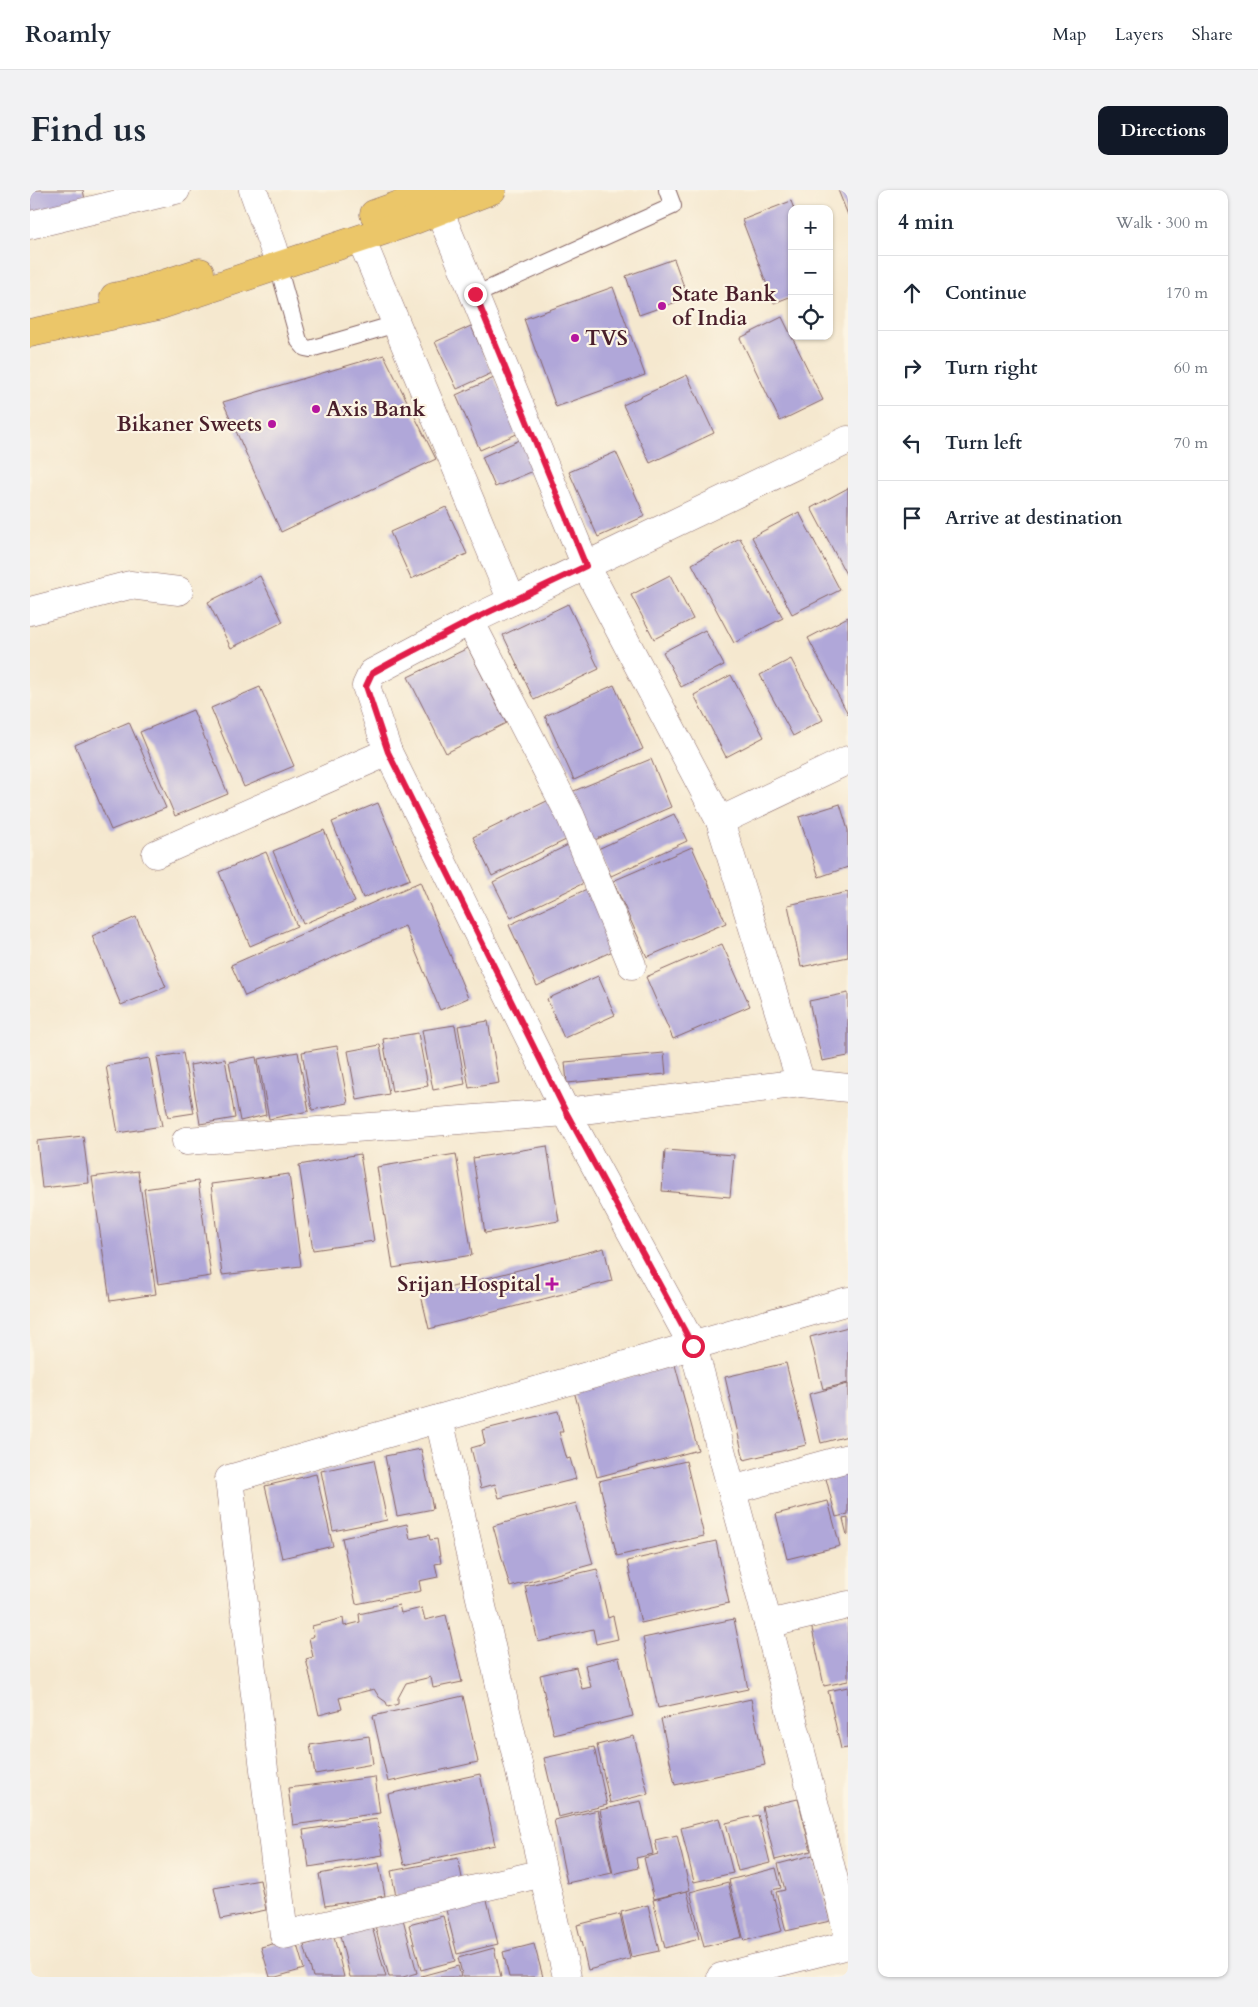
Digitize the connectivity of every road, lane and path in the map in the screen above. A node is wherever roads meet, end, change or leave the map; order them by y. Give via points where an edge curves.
1 (176, 190) edge
2 (253, 190) edge
3 (492, 190) edge
4 (667, 190) edge
5 (437, 198) edge
6 (401, 206) edge
7 (30, 225) edge
8 (361, 239) junction
9 (276, 258) junction
10 (475, 294) junction
11 (30, 316) edge
12 (396, 324) junction
13 (30, 333) edge
14 (848, 440) edge
15 (586, 566) junction
16 (179, 591) dead end
17 (512, 601) junction
18 (30, 611) edge
19 (470, 621) junction
20 (388, 752) junction
21 (848, 760) edge
22 (720, 820) junction
23 (156, 854) dead end
24 (632, 965) dead end
25 (801, 1083) junction
26 (848, 1088) edge
27 (566, 1112) junction
28 (186, 1141) dead end
29 (848, 1301) edge
30 (693, 1346) junction
31 (439, 1419) junction
32 (848, 1458) edge
33 (732, 1490) junction
34 (848, 1605) edge
35 (768, 1624) junction
36 (543, 1873) junction
37 (848, 1934) edge
38 (848, 1945) edge
39 (567, 1977) edge
40 (721, 1977) edge

1 - 7 street
2 - 9 street
3 - 5 main road
4 - 10 lane via 673,206
5 - 6 main road
5 - 10 street
6 - 8 main road
6 - 9 main road
8 - 9 main road
8 - 12 street
9 - 11 main road
9 - 12 lane via 299,341 306,348
9 - 13 main road via 158,306
10 - 15 street
12 - 17 street
14 - 15 street
15 - 17 street
15 - 22 street
16 - 18 street via 130,585
17 - 19 street
19 - 20 street via 372,673 366,686
19 - 24 street via 571,817
20 - 23 street
20 - 27 street
21 - 22 street
22 - 25 street
25 - 26 street
25 - 27 street
27 - 28 street
27 - 30 street
29 - 30 street
30 - 31 street
30 - 33 street
31 - 36 street
31 - 36 street via 229,1479 284,1935
32 - 33 street
33 - 35 street
34 - 35 street
35 - 37 street
36 - 39 street
38 - 40 street

